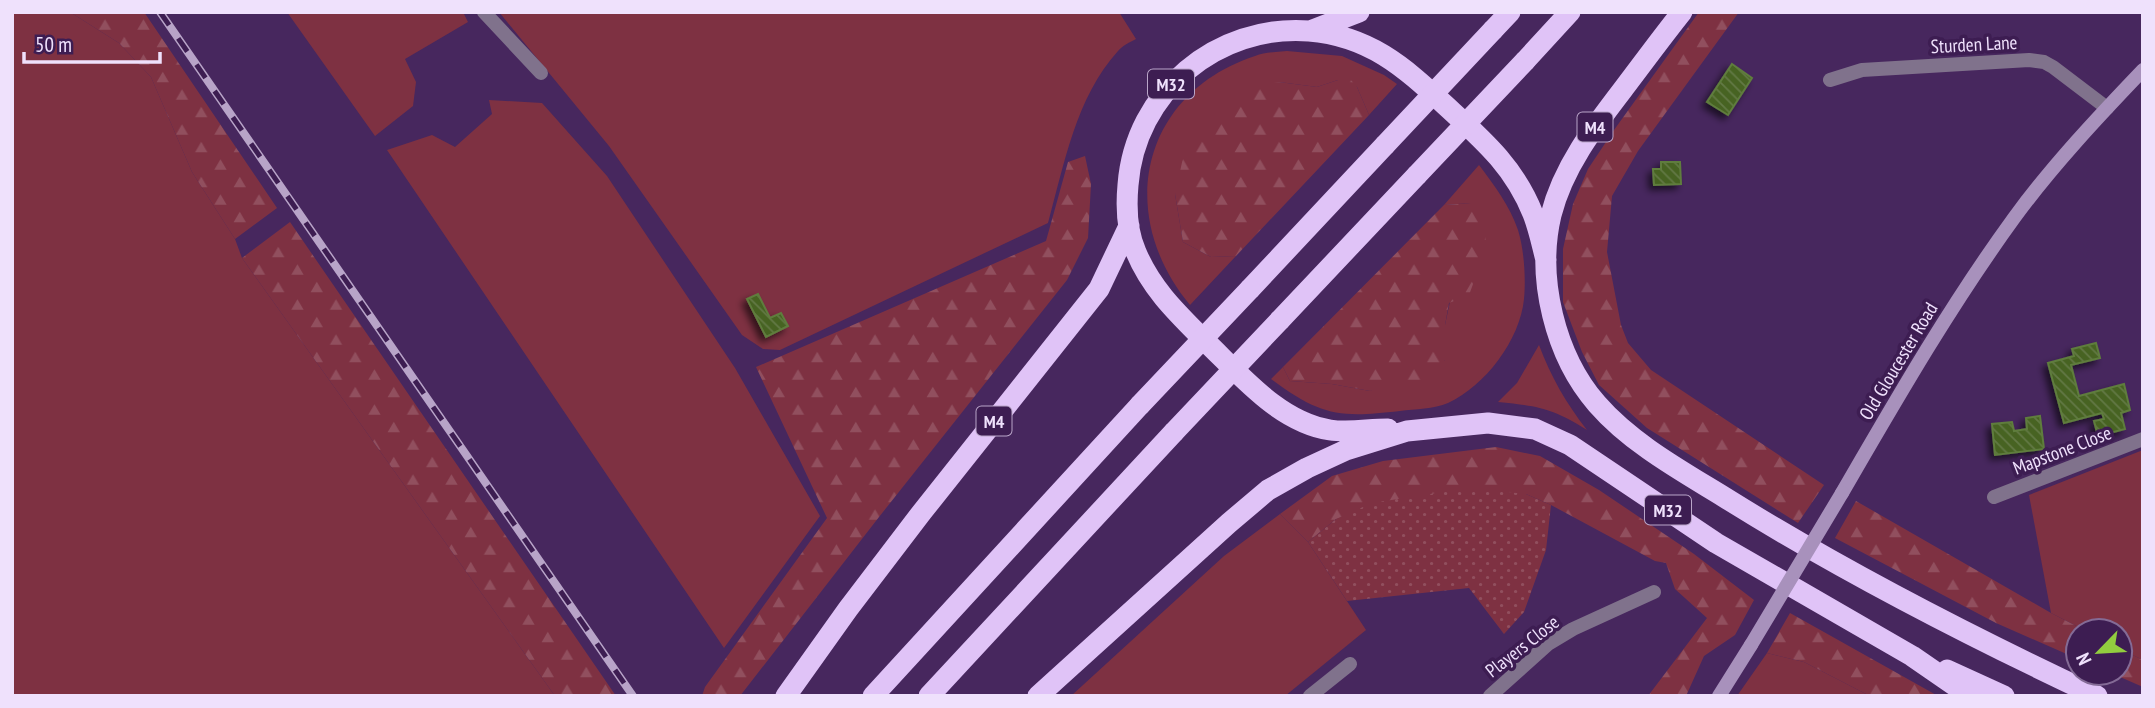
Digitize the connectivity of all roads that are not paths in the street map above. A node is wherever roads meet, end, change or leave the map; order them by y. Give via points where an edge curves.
1 (484, 12) edge
2 (1359, 12) edge
3 (1510, 12) edge
4 (1570, 12) edge
5 (1682, 12) edge
6 (1310, 31) junction
7 (2143, 70) edge
8 (541, 73) dead end
9 (1830, 80) dead end
10 (2107, 108) junction
11 (1129, 226) junction
12 (1546, 260) junction
13 (1407, 430) junction
14 (2143, 439) edge
15 (1994, 497) dead end
16 (1654, 592) dead end
17 (1912, 656) junction
18 (1350, 664) dead end
19 (786, 696) edge
20 (873, 696) edge
21 (929, 696) edge
22 (1038, 696) edge
23 (1310, 696) edge
24 (1490, 696) edge
25 (1719, 696) edge
26 (1970, 696) edge
27 (2004, 696) edge
28 (2097, 696) edge

1 - 8 street
2 - 6 highway
3 - 20 highway, bridge
4 - 21 highway, bridge
5 - 12 highway, M4 via 1575,156 1551,216
6 - 11 highway, M32 via 1270,32 1233,42 1192,65 1164,91 1133,156
6 - 12 highway, M32 via 1352,40 1405,69 1494,150 1516,179 1534,215
7 - 10 main road, Old Gloucester Road
9 - 10 street, Sturden Lane via 1862,70 2029,60 2044,62
10 - 25 main road, Old Gloucester Road, bridge via 2015,216 1975,273
11 - 13 highway, M32 via 1135,251 1172,309 1273,404 1321,428
11 - 19 highway, M4 via 1099,289 922,512
12 - 28 highway, M32 via 1548,297 1572,370 1597,404 1629,435 1880,589
13 - 17 highway, M32 via 1488,423 1535,429 1555,437 1716,543
13 - 22 highway via 1346,450 1268,490
14 - 15 street, Mapstone Close
16 - 24 street, Players Close via 1556,639
17 - 26 highway, M32
17 - 27 highway, M32
18 - 23 street

